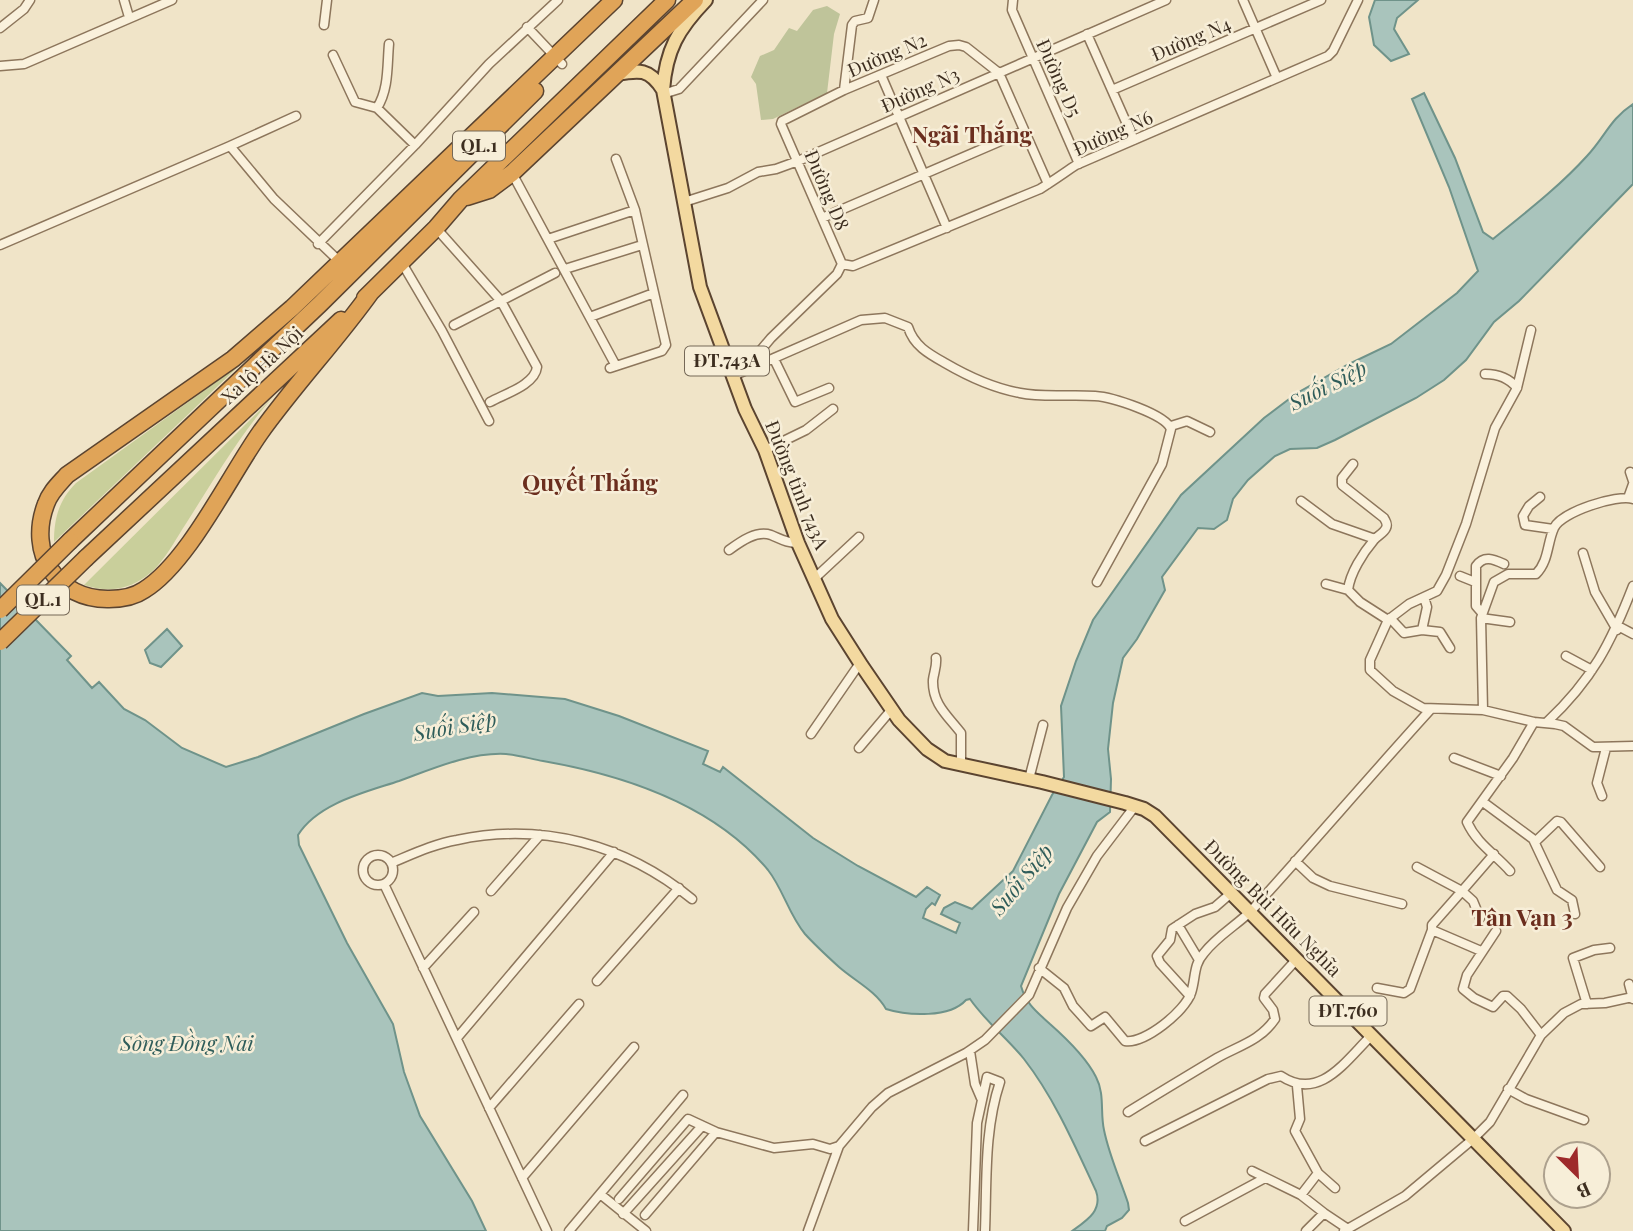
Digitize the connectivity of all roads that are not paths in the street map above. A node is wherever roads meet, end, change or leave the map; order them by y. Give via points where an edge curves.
1 (30, 0) edge
2 (124, 0) edge
3 (327, 0) edge
4 (558, 0) edge
5 (614, 0) edge
6 (626, 0) edge
7 (659, 0) edge
8 (667, 0) edge
9 (676, 0) edge
10 (695, 0) edge
11 (706, 0) edge
12 (763, 0) edge
13 (874, 0) edge
14 (1166, 0) edge
15 (1242, 0) edge
16 (1321, 0) edge
17 (1358, 0) edge
18 (167, 1) edge
19 (1012, 3) edge
20 (1151, 3) edge
21 (129, 17) junction
22 (324, 25) dead end
23 (527, 27) junction
24 (0, 28) edge
25 (1255, 28) junction
26 (1087, 34) junction
27 (389, 44) dead end
28 (333, 55) dead end
29 (1032, 58) junction
30 (559, 60) junction
31 (0, 66) edge
32 (999, 73) junction
33 (616, 74) junction
34 (881, 75) junction
35 (1277, 78) junction
36 (844, 90) junction
37 (1112, 90) junction
38 (663, 92) junction
39 (377, 108) junction
40 (296, 116) dead end
41 (899, 117) junction
42 (783, 118) joint
43 (1024, 131) junction
44 (528, 133) junction
45 (1134, 140) junction
46 (415, 145) junction
47 (230, 146) junction
48 (615, 159) dead end
49 (798, 161) junction
50 (1079, 164) junction
51 (512, 173) junction
52 (924, 175) junction
53 (1048, 184) junction
54 (461, 199) junction
55 (684, 202) junction
56 (415, 210) junction
57 (635, 210) junction
58 (822, 218) junction
59 (436, 228) junction
60 (947, 228) junction
61 (548, 239) junction
62 (318, 244) junction
63 (642, 245) junction
64 (0, 246) edge
65 (370, 255) junction
66 (340, 262) junction
67 (402, 263) junction
68 (842, 264) junction
69 (565, 269) junction
70 (555, 273) dead end
71 (332, 292) junction
72 (371, 292) junction
73 (654, 293) junction
74 (501, 300) junction
75 (590, 317) junction
76 (454, 325) dead end
77 (1531, 330) dead end
78 (775, 359) junction
79 (745, 369) junction
80 (1485, 374) dead end
81 (733, 376) junction
82 (829, 388) dead end
83 (1517, 388) junction
84 (490, 402) dead end
85 (832, 409) dead end
86 (489, 421) dead end
87 (1171, 426) junction
88 (1210, 432) dead end
89 (765, 450) junction
90 (1353, 464) dead end
91 (1632, 479) edge
92 (1540, 497) dead end
93 (1631, 498) edge
94 (1301, 501) dead end
95 (1553, 529) junction
96 (859, 537) dead end
97 (1375, 539) junction
98 (798, 543) junction
99 (729, 550) dead end
100 (1583, 553) dead end
101 (1504, 564) dead end
102 (1460, 576) dead end
103 (815, 578) junction
104 (1097, 582) dead end
105 (1475, 582) junction
106 (1326, 584) dead end
107 (1633, 586) edge
108 (1348, 590) junction
109 (1423, 597) junction
110 (0, 610) edge
111 (1482, 616) junction
112 (1389, 619) junction
113 (1510, 622) dead end
114 (1617, 628) junction
115 (1422, 630) junction
116 (1633, 634) edge
117 (0, 642) edge
118 (1450, 648) dead end
119 (1566, 656) dead end
120 (936, 658) dead end
121 (860, 663) junction
122 (1592, 670) junction
123 (892, 709) junction
124 (1430, 709) junction
125 (1483, 710) junction
126 (1534, 722) junction
127 (1547, 722) junction
128 (1043, 725) dead end
129 (811, 734) dead end
130 (1633, 746) edge
131 (859, 748) dead end
132 (1606, 748) junction
133 (1454, 758) dead end
134 (961, 765) junction
135 (1501, 776) junction
136 (1035, 780) junction
137 (1602, 796) dead end
138 (1483, 802) junction
139 (1130, 805) junction
140 (540, 835) junction
141 (1535, 842) junction
142 (614, 852) junction
143 (1494, 854) junction
144 (1295, 861) junction
145 (391, 863) junction
146 (1417, 867) dead end
147 (1600, 867) dead end
148 (1510, 871) dead end
149 (384, 884) junction
150 (679, 888) junction
151 (491, 891) dead end
152 (1462, 891) junction
153 (1230, 894) junction
154 (692, 899) dead end
155 (1402, 904) dead end
156 (474, 912) dead end
157 (1249, 912) junction
158 (1575, 914) dead end
159 (1480, 918) dead end
160 (1178, 925) junction
161 (1432, 930) junction
162 (1496, 931) dead end
163 (1610, 948) dead end
164 (1481, 951) junction
165 (1199, 960) junction
166 (1296, 960) junction
167 (424, 968) junction
168 (1039, 968) junction
169 (597, 981) dead end
170 (1629, 984) dead end
171 (1377, 988) dead end
172 (1190, 996) junction
173 (1633, 998) edge
174 (579, 1004) dead end
175 (1587, 1004) junction
176 (1373, 1035) junction
177 (1541, 1035) junction
178 (457, 1038) junction
179 (634, 1047) dead end
180 (970, 1051) junction
181 (1297, 1086) junction
182 (1508, 1089) junction
183 (683, 1095) dead end
184 (981, 1098) junction
185 (489, 1108) junction
186 (1128, 1112) dead end
187 (1584, 1120) dead end
188 (702, 1126) junction
189 (716, 1132) junction
190 (1473, 1139) junction
191 (1145, 1141) dead end
192 (839, 1146) junction
193 (987, 1157) junction
194 (976, 1158) junction
195 (1252, 1171) dead end
196 (1318, 1173) junction
197 (522, 1178) junction
198 (1265, 1178) junction
199 (1335, 1188) dead end
200 (600, 1194) junction
201 (1301, 1195) junction
202 (619, 1199) dead end
203 (1324, 1213) junction
204 (624, 1214) junction
205 (645, 1215) dead end
206 (1185, 1222) dead end
207 (1346, 1230) edge
208 (547, 1231) edge
209 (569, 1231) edge
210 (646, 1231) edge
211 (808, 1231) edge
212 (973, 1231) edge
213 (985, 1231) edge
214 (1306, 1231) edge
215 (1564, 1231) edge

1 - 24 street
2 - 21 street
3 - 22 street
4 - 23 street
5 - 30 highway, Xa lộ Hà Nội / QL.1
6 - 30 highway, Xa lộ Hà Nội / QL.1
7 - 44 highway, QL.1
8 - 44 highway, QL.1
9 - 44 highway, QL.1
10 - 33 highway, QL.1
11 - 38 main road, Đường tỉnh 743A / ĐT.743A via 675,38
12 - 38 street via 679,89
13 - 36 street via 868,18 852,25
14 - 20 street, Đường N3
15 - 25 street
16 - 25 street, Đường N4
17 - 35 street, Đường N6 via 1328,57
18 - 21 street
19 - 29 street, Đường D5
20 - 26 street, Đường N3
21 - 31 street via 24,64
23 - 30 street
23 - 46 street
25 - 35 street
25 - 37 street, Đường N4
26 - 29 street, Đường N3
26 - 37 street
27 - 39 street via 386,85
28 - 39 street via 352,99
29 - 32 street, Đường N3
29 - 50 street, Đường D5
30 - 56 highway, Xa lộ Hà Nội / QL.1
30 - 66 highway, Xa lộ Hà Nội / QL.1
32 - 34 street, Đường N2 via 959,44
32 - 41 street, Đường N3
32 - 43 street
33 - 38 main road via 647,73
33 - 51 highway, Xa lộ Hà Nội / QL.1
34 - 36 street, Đường N2
34 - 41 street
35 - 45 street, Đường N6
36 - 42 street, Đường N2
37 - 45 street
38 - 55 main road, Đường tỉnh 743A / ĐT.743A
39 - 46 street
40 - 47 street
41 - 49 street, Đường N3
41 - 52 street
42 - 49 street, Đường D8 via 781,124
43 - 52 street
43 - 53 street
44 - 54 highway, Xa lộ Hà Nội / QL.1
44 - 56 highway, Xa lộ Hà Nội / QL.1 via 462,188
45 - 50 street, Đường N6
46 - 62 street
47 - 62 street
47 - 64 street
48 - 57 street
49 - 55 street, Đường N3
49 - 58 street, Đường D8
50 - 53 street, Đường N6
51 - 54 highway, Xa lộ Hà Nội / QL.1 via 489,190
51 - 61 street
52 - 58 street
52 - 60 street
53 - 60 street, Đường N6
54 - 59 highway, Xa lộ Hà Nội / QL.1
55 - 81 main road, Đường tỉnh 743A / ĐT.743A via 701,287
56 - 65 highway, Xa lộ Hà Nội / QL.1
57 - 61 street
57 - 63 street
58 - 68 street, Đường D8
59 - 67 highway, Xa lộ Hà Nội / QL.1
59 - 74 street
60 - 68 street, Đường N6 via 853,266
61 - 69 street
62 - 66 street
63 - 69 street
63 - 73 street
65 - 66 highway
65 - 71 highway, Xa lộ Hà Nội / QL.1
66 - 71 highway
66 - 72 highway, Xa lộ Hà Nội via 233,359 53,490 45,505 41,536 50,572 60,582 86,597 115,599 143,592 168,570 260,433
67 - 72 highway, Xa lộ Hà Nội / QL.1
67 - 86 street
68 - 79 street
69 - 75 street
70 - 74 street
71 - 110 highway, Xa lộ Hà Nội / QL.1, bridge
72 - 117 highway, Xa lộ Hà Nội / QL.1, bridge
73 - 75 street
73 - 75 street via 665,349 613,367
74 - 76 street
74 - 84 street via 538,371
77 - 83 street
78 - 79 street
78 - 82 street via 795,402
78 - 87 street via 861,320 885,318 908,327 912,338 928,353 995,387 1023,394 1115,400
79 - 81 street
80 - 83 street via 1498,375
81 - 89 main road, Đường tỉnh 743A / ĐT.743A
83 - 109 street via 1495,428 1446,575 1437,591
85 - 89 street via 806,430
87 - 88 street via 1187,421
87 - 104 street via 1162,464
89 - 98 main road, Đường tỉnh 743A / ĐT.743A
90 - 97 street via 1342,485 1384,518 1386,529
91 - 93 street
92 - 95 street via 1523,516 1525,525
93 - 95 street via 1583,509 1558,521
94 - 97 street via 1332,524
95 - 111 street via 1542,568 1536,573 1508,574 1494,582
96 - 103 street
97 - 108 street via 1353,573
98 - 99 street via 758,535
98 - 103 main road, Đường tỉnh 743A / ĐT.743A
100 - 114 street via 1595,592
101 - 105 street via 1480,560
102 - 105 street
103 - 121 main road, Đường tỉnh 743A / ĐT.743A via 832,620
105 - 111 street via 1476,606
106 - 108 street
107 - 114 street
108 - 112 street
109 - 112 street
109 - 115 street via 1427,607
111 - 113 street
111 - 125 street
112 - 115 street via 1402,632
112 - 124 street via 1370,670 1393,691
114 - 116 street
114 - 122 street
115 - 118 street via 1441,633
119 - 122 street
120 - 134 street via 935,698 961,733
121 - 123 main road, Đường tỉnh 743A / ĐT.743A
121 - 129 street
122 - 127 street
123 - 131 street
123 - 134 main road, Đường tỉnh 743A / ĐT.743A via 927,749
124 - 125 street
124 - 144 street
125 - 126 street
126 - 127 street
126 - 135 street
127 - 132 street via 1563,726 1594,747
128 - 136 street
130 - 132 street
132 - 137 street via 1597,783
133 - 135 street
134 - 136 main road, Đường tỉnh 743A / ĐT.743A
135 - 138 street
136 - 139 main road, ĐT.743A
138 - 141 street
138 - 143 street via 1467,822 1482,846
139 - 153 main road, Đường Bùi Hữu Nghĩa / ĐT.760 via 1164,823
139 - 168 street via 1067,908
140 - 142 street via 587,842
140 - 145 street via 458,839
140 - 151 street
141 - 147 street via 1561,822
141 - 158 street via 1557,890 1572,900
142 - 150 street
142 - 178 street
143 - 148 street
143 - 152 street
144 - 155 street via 1330,886
144 - 157 street
145 - 149 street via 393,873
145 - 149 street via 379,856 364,866 370,883
146 - 152 street
149 - 167 street
150 - 154 street
150 - 169 street
152 - 159 street via 1474,901
152 - 161 street
153 - 157 main road, Đường Bùi Hữu Nghĩa / ĐT.760
153 - 160 street via 1215,908
156 - 167 street
157 - 165 street
157 - 166 main road, Đường Bùi Hữu Nghĩa / ĐT.760
160 - 165 street
160 - 172 street via 1157,956
161 - 164 street
161 - 171 street via 1410,989 1404,993
162 - 164 street
163 - 175 street via 1573,958
164 - 177 street via 1462,983 1465,993 1493,1007 1507,996
165 - 172 street
166 - 176 main road, Đường Bùi Hữu Nghĩa / ĐT.760
166 - 186 street via 1265,995 1275,1019 1261,1035
167 - 178 street
168 - 172 street via 1064,988 1091,1026 1105,1017 1125,1041 1143,1039
168 - 180 street via 1029,995
170 - 173 street
173 - 175 street
174 - 185 street
175 - 177 street via 1573,1007
176 - 181 street via 1329,1078
176 - 190 main road, Đường Bùi Hữu Nghĩa / ĐT.760
177 - 182 street
178 - 185 street
179 - 197 street
180 - 184 street
180 - 192 street via 888,1093
181 - 191 street via 1281,1076 1268,1079
181 - 196 street via 1300,1119 1295,1131
182 - 187 street
182 - 190 street via 1490,1122
183 - 200 street
184 - 193 street via 987,1077 1000,1082 992,1105
184 - 194 street
185 - 197 street
188 - 189 street
188 - 202 street via 688,1119
188 - 204 street
189 - 192 street via 774,1148
189 - 205 street
190 - 207 street via 1405,1196
190 - 215 main road, Đường Bùi Hữu Nghĩa / ĐT.760
192 - 211 street
193 - 194 street
193 - 213 street
194 - 212 street
195 - 198 street
196 - 199 street
196 - 201 street
197 - 208 street
198 - 201 street
198 - 206 street
200 - 204 street
200 - 209 street
201 - 203 street
203 - 207 street
203 - 214 street
204 - 210 street

